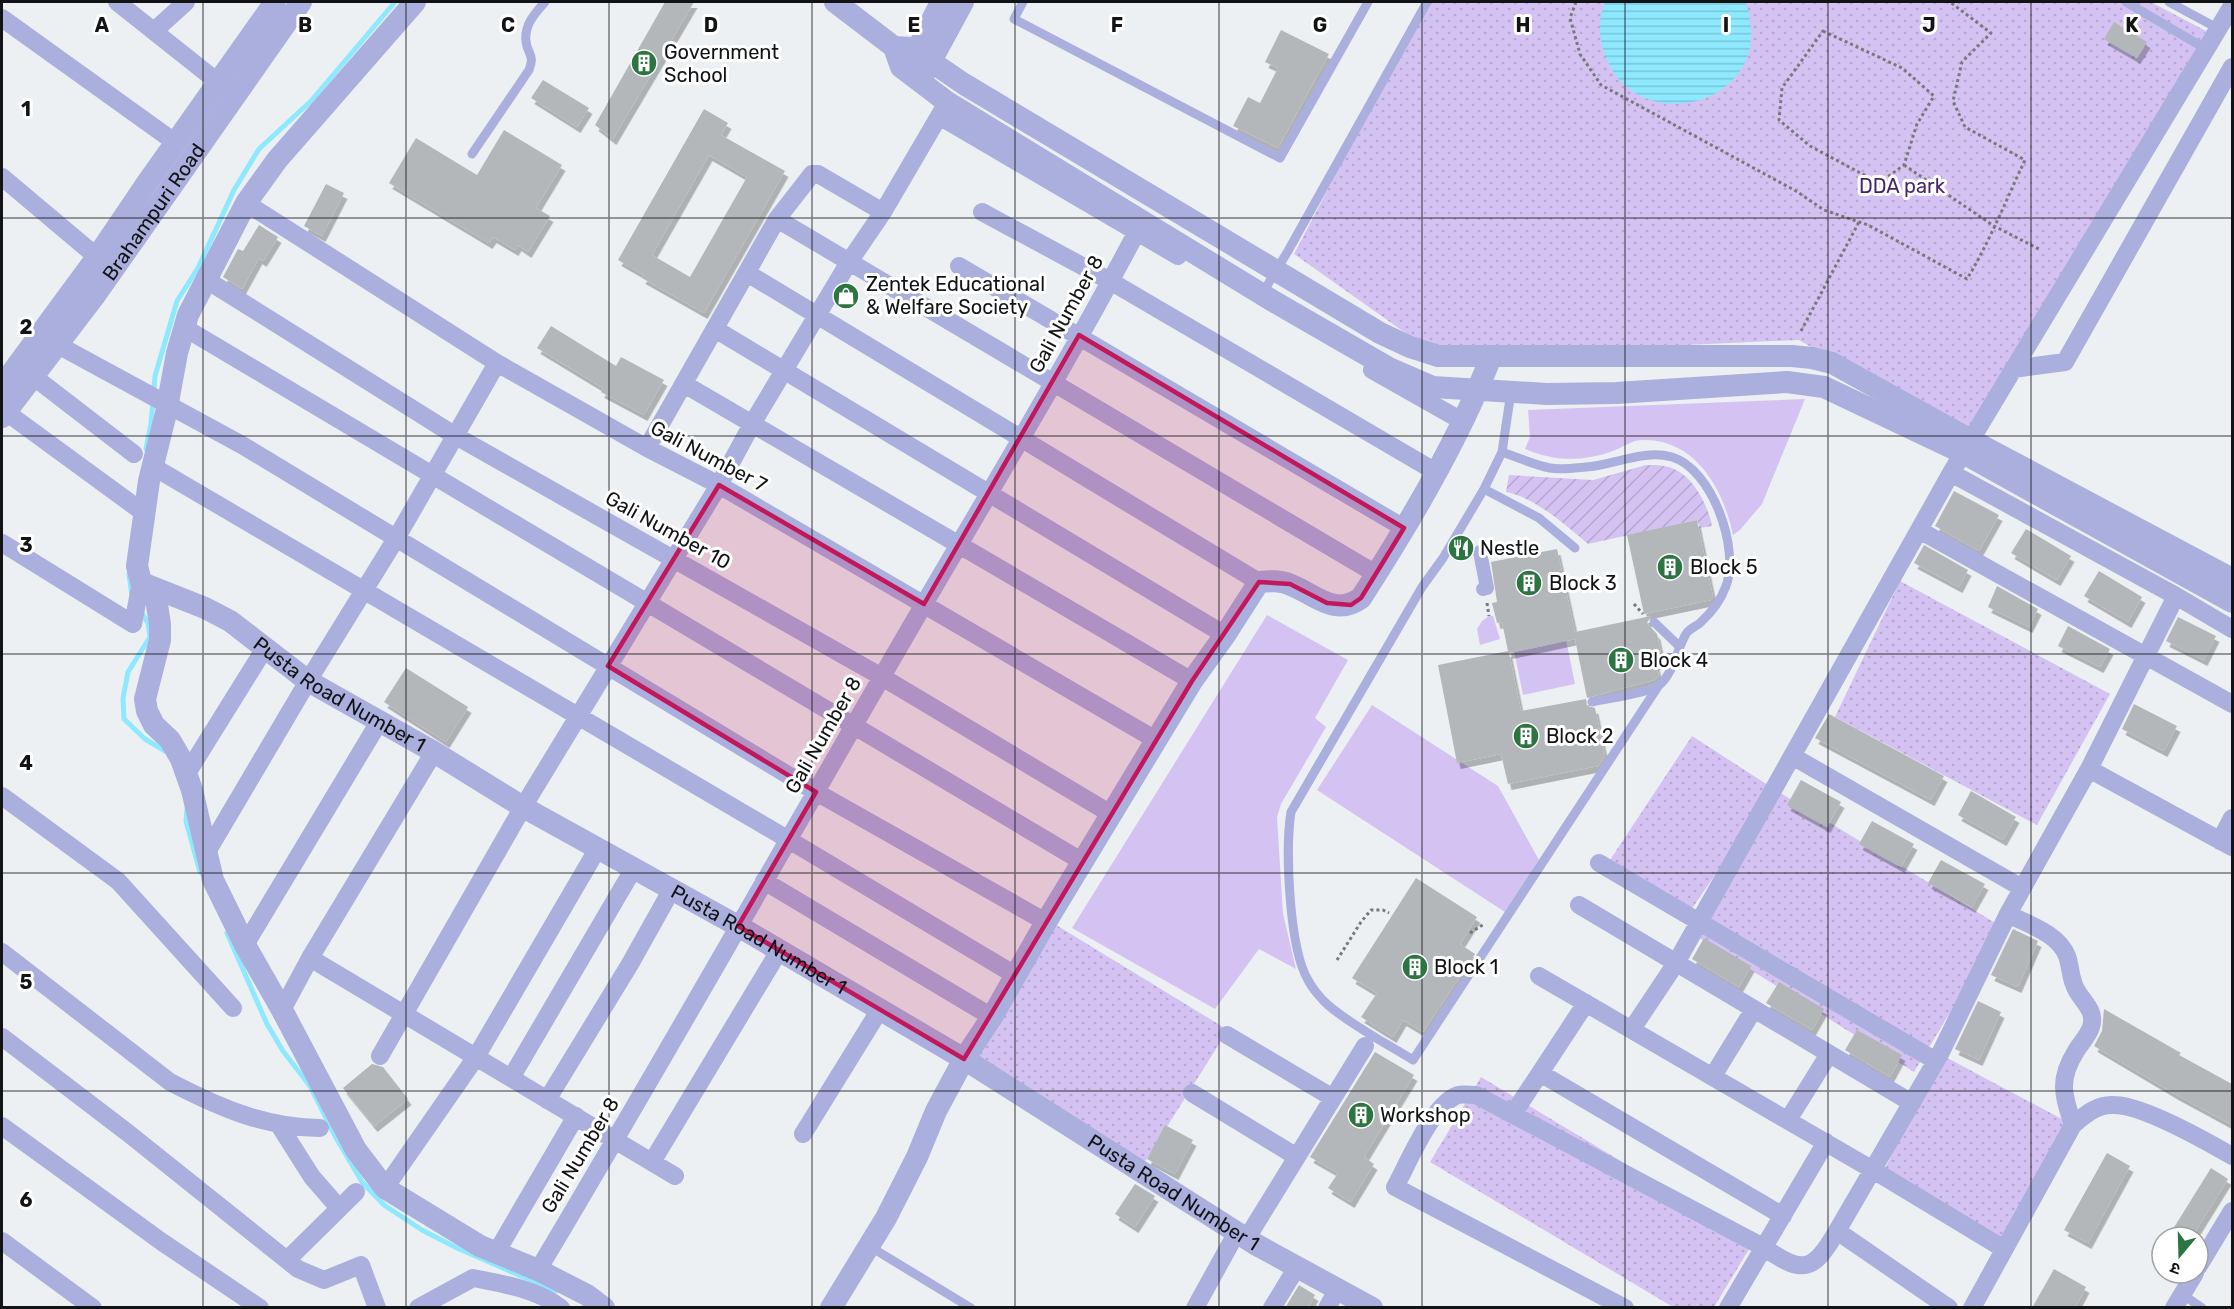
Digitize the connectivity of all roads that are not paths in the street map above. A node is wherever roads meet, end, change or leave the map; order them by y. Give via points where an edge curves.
1 (117, 2) edge
2 (186, 2) edge
3 (276, 2) edge
4 (301, 2) edge
5 (415, 2) edge
6 (545, 2) edge
7 (835, 2) edge
8 (940, 2) edge
9 (963, 2) edge
10 (1023, 2) edge
11 (1368, 2) edge
12 (1427, 2) edge
13 (2126, 2) edge
14 (2169, 2) edge
15 (2232, 6) edge
16 (2, 18) edge
17 (2218, 29) junction
18 (154, 31) junction
19 (2206, 49) junction
20 (913, 62) junction
21 (2232, 67) edge
22 (219, 82) junction
23 (943, 109) junction
24 (176, 143) junction
25 (472, 154) dead end
26 (2, 177) edge
27 (246, 203) junction
28 (884, 212) junction
29 (982, 212) dead end
30 (777, 219) junction
31 (1140, 226) junction
32 (98, 257) junction
33 (849, 262) junction
34 (959, 266) dead end
35 (1276, 272) junction
36 (747, 273) junction
37 (205, 279) junction
38 (1110, 281) junction
39 (1262, 294) junction
40 (818, 316) junction
41 (185, 328) junction
42 (715, 329) junction
43 (1079, 335) junction
44 (50, 339) junction
45 (1491, 357) junction
46 (497, 363) junction
47 (2013, 369) junction
48 (784, 370) junction
49 (34, 377) junction
50 (1053, 383) junction
51 (684, 384) junction
52 (2, 387) edge
53 (1478, 390) junction
54 (1511, 392) junction
55 (167, 404) junction
56 (4, 415) edge
57 (1462, 422) junction
58 (752, 424) junction
59 (454, 435) junction
60 (1021, 439) junction
61 (1967, 447) junction
62 (647, 448) junction
63 (1502, 452) junction
64 (143, 460) junction
65 (1436, 472) junction
66 (1951, 472) junction
67 (432, 474) junction
68 (719, 485) junction
69 (1484, 489) junction
70 (989, 493) junction
71 (144, 513) junction
72 (1404, 528) junction
73 (1919, 530) junction
74 (397, 537) junction
75 (2, 543) edge
76 (958, 544) junction
77 (1575, 548) dead end
78 (1480, 552) dead end
79 (674, 559) junction
80 (1376, 574) junction
81 (2232, 579) edge
82 (1259, 582) junction
83 (140, 588) junction
84 (1484, 589) dead end
85 (363, 590) junction
86 (2176, 596) junction
87 (2232, 602) edge
88 (647, 603) junction
89 (924, 604) junction
90 (1650, 619) road end
91 (2232, 629) edge
92 (1225, 635) junction
93 (1680, 647) junction
94 (265, 648) junction
95 (2145, 657) junction
96 (608, 666) junction
97 (882, 677) junction
98 (308, 681) junction
99 (1192, 681) junction
100 (1659, 685) junction
101 (1592, 702) dead end
102 (2232, 704) edge
103 (576, 717) junction
104 (379, 722) junction
105 (854, 726) junction
106 (1156, 740) junction
107 (434, 752) junction
108 (1792, 756) junction
109 (2089, 768) junction
110 (186, 775) junction
111 (816, 792) junction
112 (2, 796) edge
113 (522, 807) junction
114 (1111, 814) junction
115 (2232, 818) edge
116 (789, 840) junction
117 (2226, 844) edge
118 (598, 848) junction
119 (207, 852) junction
120 (1083, 862) junction
121 (1599, 863) dead end
122 (634, 868) junction
123 (764, 881) junction
124 (2022, 888) junction
125 (672, 889) junction
126 (1579, 905) dead end
127 (2008, 914) junction
128 (1046, 922) junction
129 (1699, 923) junction
130 (738, 926) junction
131 (245, 945) junction
132 (779, 951) junction
133 (2, 952) edge
134 (310, 958) junction
135 (1676, 963) junction
136 (1016, 975) junction
137 (1539, 976) dead end
138 (1586, 1003) junction
139 (233, 1008) dead end
140 (1754, 1009) junction
141 (282, 1010) junction
142 (879, 1011) junction
143 (404, 1014) junction
144 (992, 1017) junction
145 (1632, 1029) junction
146 (1227, 1035) dead end
147 (2, 1037) edge
148 (1365, 1046) dead end
149 (1829, 1054) junction
150 (380, 1056) dead end
151 (476, 1057) junction
152 (964, 1059) junction
153 (1936, 1061) junction
154 (1540, 1073) junction
155 (1713, 1076) junction
156 (511, 1078) junction
157 (1192, 1093) dead end
158 (1333, 1098) junction
159 (547, 1100) junction
160 (1912, 1103) junction
161 (1513, 1114) junction
162 (576, 1116) junction
163 (1788, 1120) junction
164 (279, 1125) junction
165 (2073, 1125) junction
166 (2, 1126) edge
167 (320, 1128) dead end
168 (803, 1134) dead end
169 (616, 1140) junction
170 (1826, 1142) junction
171 (2232, 1156) edge
172 (1297, 1157) junction
173 (652, 1162) junction
174 (1873, 1170) junction
175 (675, 1176) dead end
176 (384, 1188) junction
177 (356, 1192) dead end
178 (339, 1208) junction
179 (1783, 1216) junction
180 (2230, 1222) edge
181 (1837, 1231) junction
182 (1242, 1235) junction
183 (2, 1241) edge
184 (869, 1246) junction
185 (1765, 1248) junction
186 (2004, 1249) junction
187 (2210, 1251) edge
188 (496, 1252) junction
189 (287, 1260) junction
190 (1297, 1267) junction
191 (538, 1270) junction
192 (2188, 1285) edge
193 (1332, 1299) edge
194 (2178, 1301) edge
195 (93, 1308) edge
196 (260, 1308) edge
197 (377, 1308) edge
198 (418, 1308) edge
199 (561, 1308) edge
200 (604, 1308) edge
201 (831, 1308) edge
202 (971, 1308) edge
203 (1195, 1308) edge
204 (1272, 1308) edge
205 (1372, 1308) edge
206 (1625, 1308) edge
207 (1728, 1308) edge
208 (1949, 1308) edge
209 (1972, 1308) edge
210 (2202, 1308) edge

1 - 18 street
2 - 18 street
3 - 22 street, Brahampuri Road
4 - 44 street, Brahampuri Road via 96,294
5 - 27 street via 277,160
6 - 25 lane via 530,20 527,31 526,43 532,55 529,70
7 - 20 street
8 - 20 street
9 - 20 street
10 - 11 lane via 1014,19 1281,158
12 - 35 lane
13 - 19 lane
14 - 17 lane
15 - 17 street
16 - 24 street
17 - 19 street
18 - 22 street
19 - 47 street
20 - 23 street
20 - 35 street via 974,90
21 - 47 street via 2065,362
22 - 24 street, Brahampuri Road
23 - 28 street
23 - 31 street
24 - 32 street, Brahampuri Road
26 - 32 street
27 - 37 street
27 - 46 street, Gali Number 7
28 - 30 street via 815,173
28 - 33 street
29 - 38 street
30 - 33 street
30 - 36 street
31 - 38 street, Gali Number 8
31 - 39 street
31 - 57 street
32 - 44 street, Brahampuri Road
33 - 40 street
33 - 50 street
34 - 43 street
35 - 39 lane
35 - 45 street via 1410,347 1438,356
36 - 40 street
36 - 42 street
37 - 41 street
37 - 59 street, Gali Number 10
38 - 43 street, Gali Number 8
38 - 65 street
39 - 53 street via 1389,368 1433,387
40 - 48 street
40 - 60 street
41 - 55 street
41 - 67 street
42 - 48 street
42 - 51 street
43 - 50 street, Gali Number 8
43 - 72 street
44 - 49 street, Brahampuri Road
44 - 52 street, Brahampuri Road
44 - 55 street
45 - 53 street
45 - 61 street via 1812,358 1832,363
46 - 59 street
46 - 62 street, Gali Number 7
47 - 61 street
48 - 58 street
48 - 70 street
49 - 56 street, Brahampuri Road
49 - 64 street
50 - 60 street, Gali Number 8
50 - 80 street
51 - 58 street
51 - 62 street
53 - 54 street
53 - 57 street
54 - 61 street via 1616,393 1787,382 1824,387
54 - 63 lane
55 - 64 street
55 - 74 street
56 - 71 street
57 - 65 street
58 - 68 street
58 - 76 street
59 - 67 street
59 - 79 street, Gali Number 10
60 - 70 street, Gali Number 8
60 - 82 street
61 - 66 street
61 - 81 street
61 - 87 street
62 - 68 street, Gali Number 7
63 - 69 lane
63 - 93 lane via 1551,468 1588,467 1650,455 1671,457 1691,467 1718,511 1729,548 1729,567 1726,585 1713,609 1687,632
64 - 71 street
64 - 85 street
65 - 72 street
66 - 73 street
66 - 86 street
67 - 74 street
67 - 88 street
68 - 79 street
68 - 89 street, Gali Number 7
69 - 77 lane via 1539,518
69 - 100 lane via 1291,812 1291,914 1297,949 1307,980 1328,1005 1413,1060
70 - 76 street, Gali Number 8
70 - 92 street
71 - 83 street via 137,566
72 - 80 street
73 - 95 street
73 - 108 street
74 - 85 street
74 - 96 street
75 - 83 street via 133,624
76 - 89 street, Gali Number 8
76 - 99 street
78 - 84 street via 1488,588
79 - 88 street
79 - 97 street, Gali Number 10
80 - 82 street via 1361,598 1352,605 1340,606 1290,584
82 - 92 street
83 - 94 street, Pusta Road Number 1 via 205,608 230,621
83 - 110 street via 156,599 160,624 160,640 145,699 147,711 154,725 170,740
85 - 98 street
85 - 103 street
86 - 91 street
86 - 95 street
88 - 96 street
88 - 105 street
89 - 97 street, Gali Number 8
89 - 106 street, Gali Number 7
90 - 93 lane
92 - 99 street
93 - 100 lane
94 - 98 street, Pusta Road Number 1
94 - 110 street
95 - 102 street
95 - 109 street
96 - 103 street
96 - 111 street
97 - 105 street, Gali Number 8
97 - 114 street, Gali Number 10
98 - 104 street, Pusta Road Number 1
98 - 119 street
99 - 106 street
100 - 101 lane
103 - 113 street
103 - 116 street
104 - 107 street, Pusta Road Number 1
104 - 131 street
105 - 111 street, Gali Number 8
105 - 120 street
106 - 114 street
107 - 113 street, Pusta Road Number 1
107 - 134 street
108 - 124 street
108 - 129 street
109 - 117 street
109 - 124 street
110 - 119 street
111 - 116 street, Gali Number 8
111 - 128 street
112 - 139 street via 118,881
113 - 118 street, Pusta Road Number 1
113 - 143 street
114 - 120 street
115 - 117 street
116 - 123 street, Gali Number 8
116 - 136 street
118 - 122 street, Pusta Road Number 1
118 - 151 street
119 - 131 street via 213,880
120 - 128 street
121 - 129 street
122 - 125 street, Pusta Road Number 1
122 - 156 street
123 - 130 street, Gali Number 8
123 - 144 street
124 - 127 street
125 - 130 street, Pusta Road Number 1
125 - 159 street
126 - 135 street
127 - 153 street
127 - 165 street via 2048,934 2061,946 2072,983 2091,1012 2091,1027 2073,1055 2062,1087
128 - 136 street
129 - 135 street
129 - 153 street
130 - 132 street, Pusta Road Number 1
130 - 169 street, Gali Number 8
131 - 141 street
132 - 142 street, Pusta Road Number 1
132 - 173 street
133 - 164 street via 170,1082 223,1107
134 - 141 street
134 - 143 street
135 - 140 street
135 - 145 street
136 - 144 street
137 - 138 street
138 - 145 street
138 - 154 street
140 - 149 street
140 - 155 street
141 - 176 street via 356,1150
142 - 152 street, Pusta Road Number 1
142 - 168 street
143 - 150 street
143 - 151 street
144 - 152 street
145 - 155 street
146 - 158 street
147 - 189 street
148 - 158 street
149 - 160 street
149 - 163 street
151 - 156 street
151 - 176 street
152 - 182 street, Pusta Road Number 1
152 - 184 street
153 - 160 street
154 - 161 street
154 - 179 street
155 - 163 street
156 - 159 street
157 - 172 street
158 - 172 street
159 - 162 street
160 - 174 street
161 - 185 street
161 - 206 street via 1476,1095 1458,1095 1443,1104 1395,1187
162 - 169 street
162 - 188 street
163 - 170 street
164 - 167 street
164 - 178 street via 312,1177
165 - 171 street via 2091,1110 2113,1104 2142,1110
165 - 186 street
166 - 196 street
169 - 173 street
169 - 191 street, Gali Number 8
170 - 174 street
170 - 179 street
172 - 182 street
173 - 175 street
174 - 181 street
174 - 186 street
176 - 188 street
177 - 178 street
178 - 189 street
179 - 185 street
180 - 187 street
181 - 185 street via 1823,1256 1810,1265 1794,1264
181 - 208 street
182 - 190 street, Pusta Road Number 1
182 - 203 street
183 - 195 street
184 - 201 street
184 - 202 lane
185 - 207 street
186 - 209 street
188 - 191 street
189 - 197 street via 324,1280 361,1265
190 - 193 street, Pusta Road Number 1
190 - 204 street
191 - 200 street via 587,1294
192 - 194 street
193 - 205 street, Pusta Road Number 1
194 - 210 lane
198 - 199 street via 473,1278 519,1288

